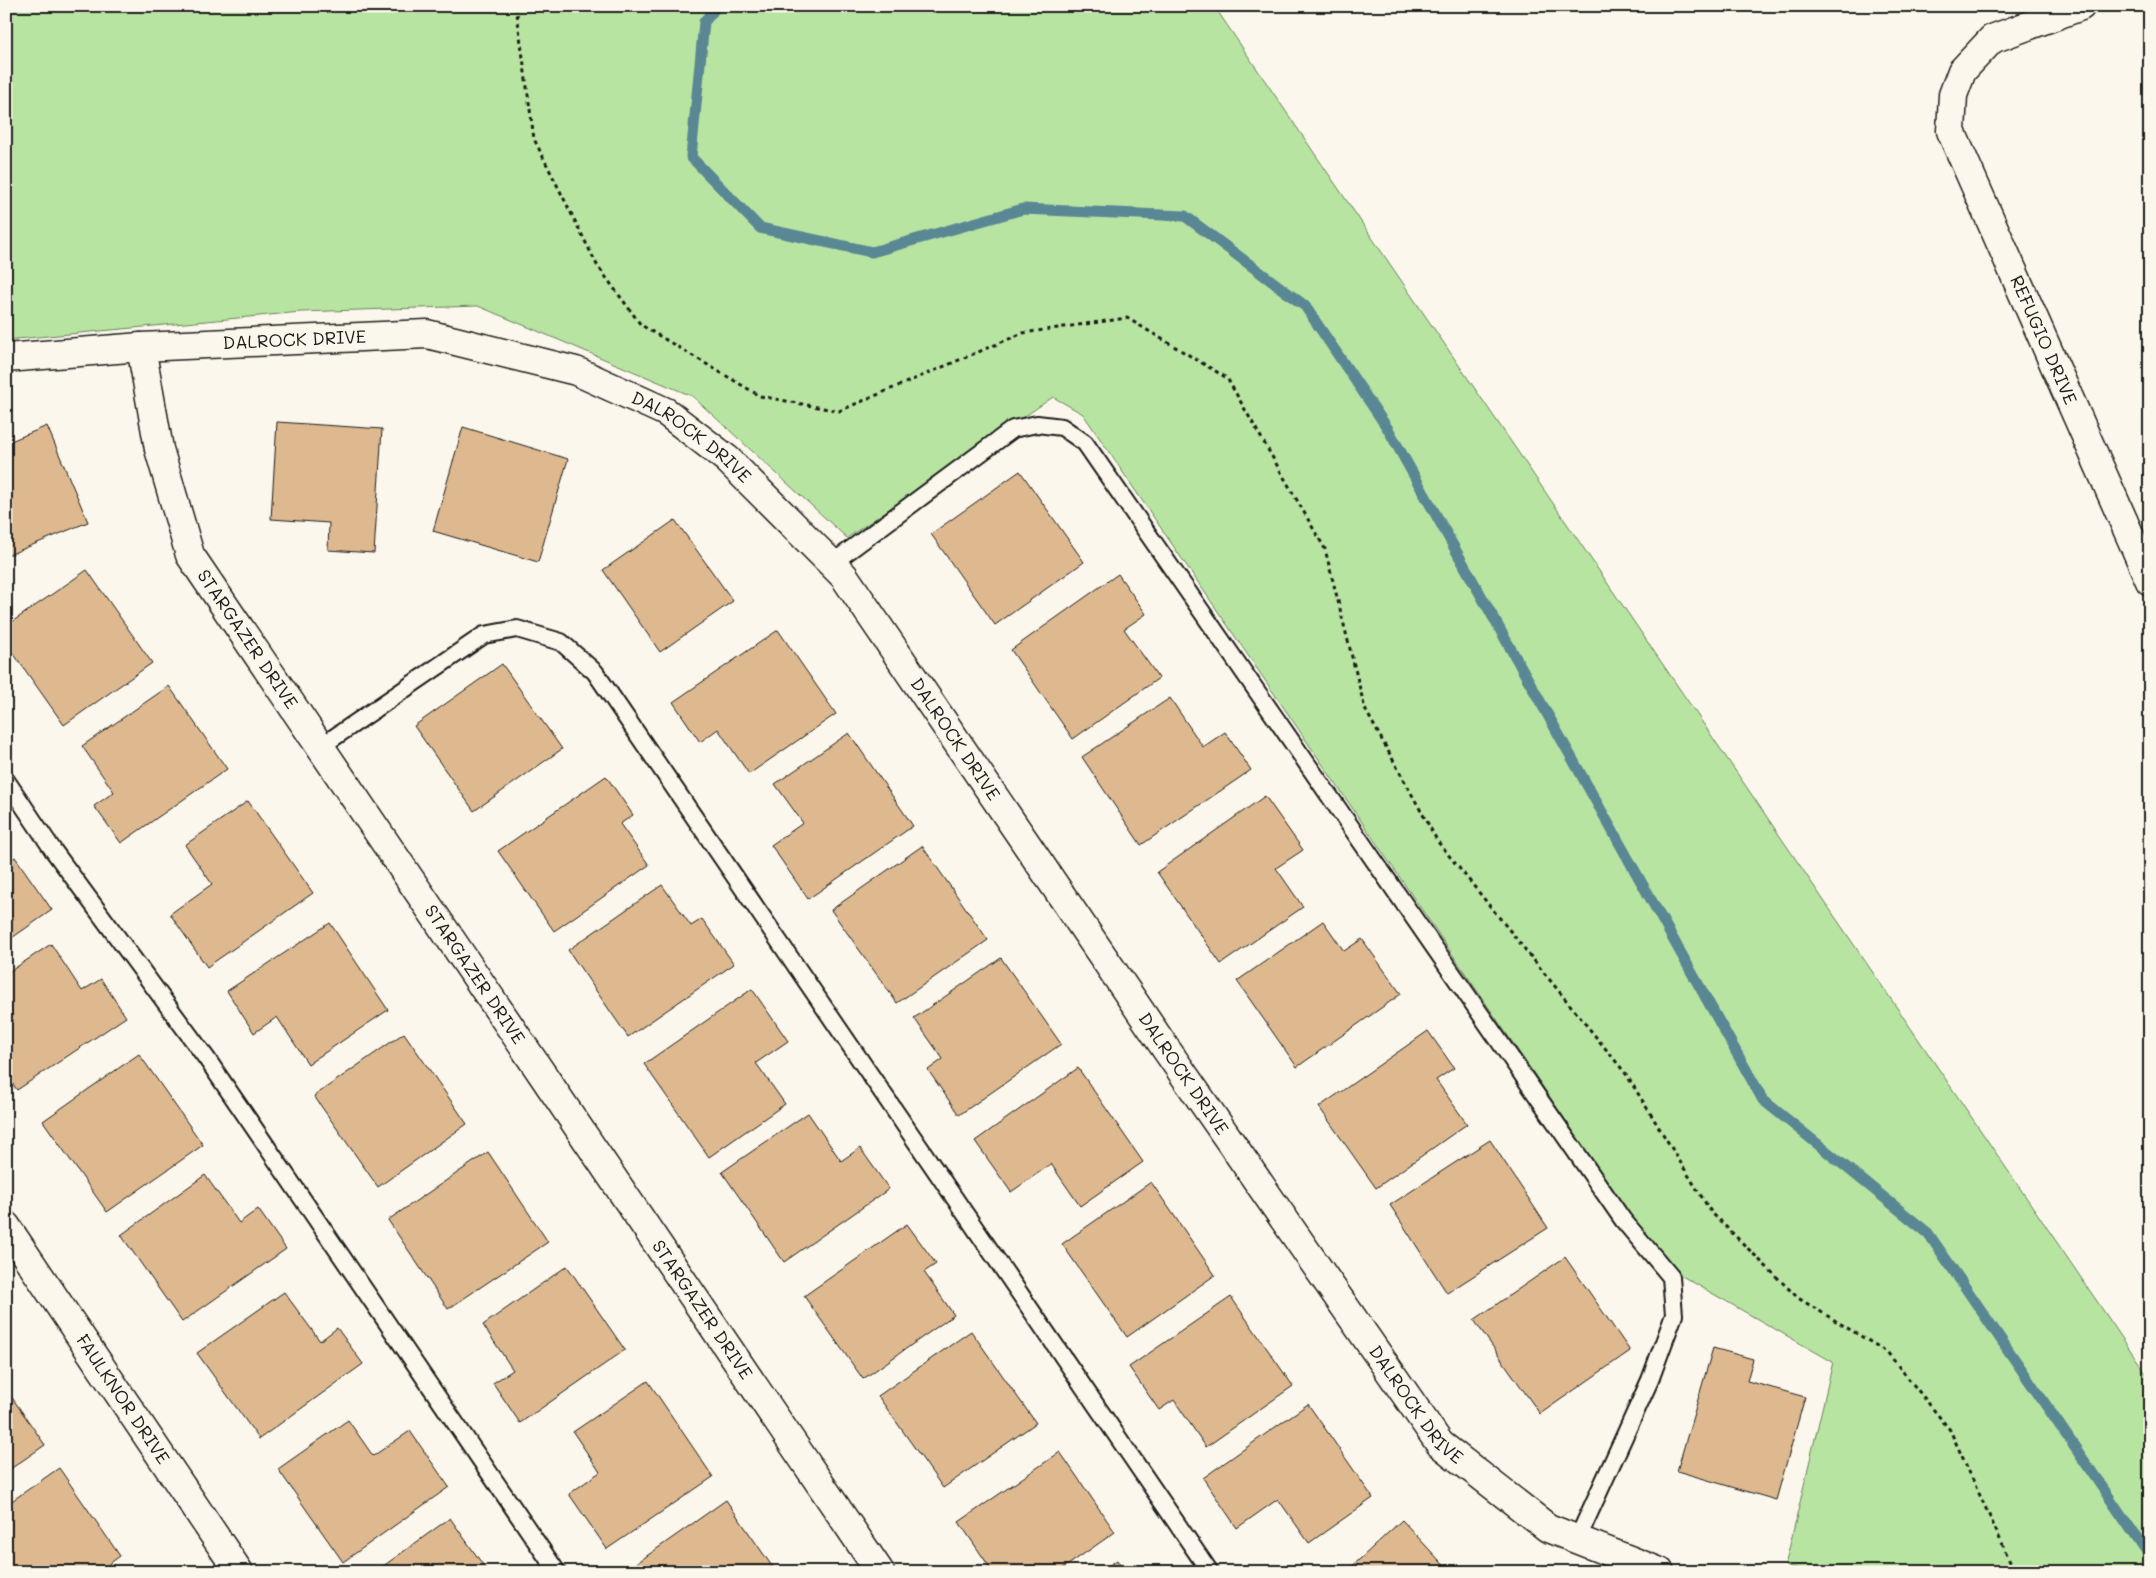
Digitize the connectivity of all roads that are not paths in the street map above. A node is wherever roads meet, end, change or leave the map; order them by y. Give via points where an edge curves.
1 (2081, 6) edge
2 (141, 347) junction
3 (6, 358) edge
4 (832, 564) junction
5 (2150, 581) edge
6 (320, 747) junction
7 (6, 780) edge
8 (6, 1226) edge
9 (1578, 1540) junction
10 (239, 1572) edge
11 (557, 1572) edge
12 (880, 1572) edge
13 (1210, 1572) edge
14 (1660, 1572) edge

1 - 5 street, REFUGIO DRIVE via 1992,39 1962,71 1953,95 1951,131
2 - 3 street, DALROCK DRIVE
2 - 4 street, DALROCK DRIVE via 427,334 576,371 666,412 727,459
2 - 6 street, STARGAZER DRIVE via 160,449 190,555
4 - 9 street, DALROCK DRIVE via 844,576 1440,1444 1548,1528
4 - 9 lane via 1013,429 1037,424 1062,427 1085,443 1617,1212 1671,1277 1674,1315 1650,1380
6 - 12 street, STARGAZER DRIVE
6 - 13 lane via 484,635 516,629 561,642 596,672
7 - 11 lane via 53,850 207,1059
8 - 10 street, FAULKNOR DRIVE
9 - 14 street, DALROCK DRIVE

